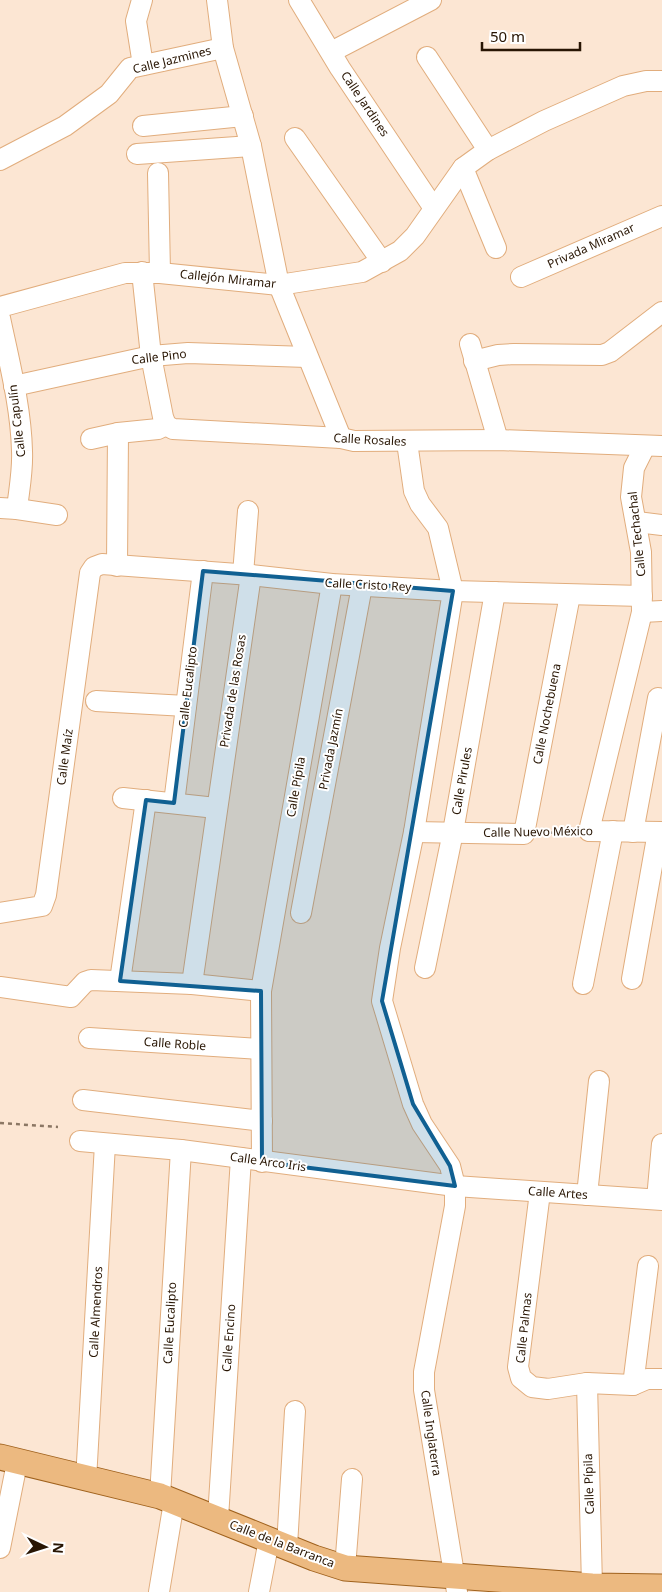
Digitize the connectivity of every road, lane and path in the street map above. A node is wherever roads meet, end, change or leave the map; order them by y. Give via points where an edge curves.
1 (142, 0) edge
2 (217, 0) edge
3 (298, 0) edge
4 (431, 0) edge
5 (223, 48) junction
6 (331, 52) junction
7 (427, 57) dead end
8 (143, 65) junction
9 (662, 81) edge
10 (243, 116) junction
11 (142, 126) dead end
12 (295, 138) dead end
13 (251, 146) junction
14 (488, 150) junction
15 (138, 154) dead end
16 (0, 160) edge
17 (463, 168) junction
18 (158, 173) dead end
19 (433, 208) junction
20 (662, 216) edge
21 (496, 248) dead end
22 (382, 262) junction
23 (151, 272) junction
24 (521, 277) dead end
25 (279, 285) junction
26 (0, 307) edge
27 (662, 312) edge
28 (0, 318) edge
29 (151, 356) junction
30 (307, 357) junction
31 (14, 386) junction
32 (166, 425) junction
33 (118, 433) junction
34 (341, 438) junction
35 (91, 439) dead end
36 (498, 440) junction
37 (408, 442) junction
38 (656, 442) edge
39 (8, 509) edge
40 (248, 512) dead end
41 (57, 516) dead end
42 (637, 522) junction
43 (662, 525) edge
44 (117, 566) junction
45 (94, 567) joint
46 (203, 571) junction
47 (247, 575) junction
48 (332, 584) junction
49 (362, 586) junction
50 (453, 591) junction
51 (495, 592) junction
52 (570, 595) junction
53 (642, 604) junction
54 (662, 611) edge
55 (662, 699) edge
56 (96, 701) dead end
57 (186, 706) junction
58 (123, 798) dead end
59 (146, 800) junction
60 (174, 803) junction
61 (216, 808) junction
62 (589, 831) junction
63 (613, 831) junction
64 (414, 832) junction
65 (453, 832) junction
66 (633, 832) junction
67 (660, 832) edge
68 (524, 834) junction
69 (655, 891) edge
70 (0, 913) edge
71 (301, 913) dead end
72 (425, 968) dead end
73 (632, 979) dead end
74 (120, 981) junction
75 (192, 984) junction
76 (583, 984) dead end
77 (0, 987) edge
78 (261, 991) junction
79 (89, 1038) dead end
80 (261, 1049) junction
81 (599, 1081) dead end
82 (84, 1100) dead end
83 (262, 1121) junction
84 (0, 1122) edge
85 (58, 1127) dead end
86 (80, 1141) dead end
87 (106, 1144) junction
88 (662, 1144) edge
89 (180, 1150) junction
90 (241, 1158) junction
91 (262, 1162) junction
92 (455, 1186) junction
93 (540, 1192) junction
94 (587, 1195) junction
95 (660, 1200) edge
96 (648, 1266) dead end
97 (662, 1379) edge
98 (586, 1383) junction
99 (633, 1385) junction
100 (295, 1410) dead end
101 (8, 1460) edge
102 (352, 1479) dead end
103 (86, 1480) junction
104 (167, 1499) junction
105 (218, 1518) junction
106 (278, 1543) junction
107 (0, 1548) edge
108 (345, 1568) junction
109 (456, 1584) edge
110 (518, 1587) edge
111 (662, 1587) edge
112 (594, 1589) edge
113 (159, 1592) edge
114 (259, 1592) edge

1 - 8 street via 136,21
2 - 5 street, Calle Jazmines
3 - 6 street, Calle Jardines
4 - 6 street
5 - 8 street, Calle Jazmines
5 - 10 street, Calle Jazmines
6 - 19 street, Calle Jardines
7 - 14 street
8 - 16 street, Calle Jazmines via 130,68 109,94 65,126
9 - 14 street, Callejón Miramar via 623,86
10 - 11 street
10 - 13 street, Calle Jazmines
12 - 22 street
13 - 15 street
13 - 25 street, Calle Jazmines
14 - 17 street, Callejón Miramar
17 - 19 street, Callejón Miramar
17 - 21 street
18 - 23 street
19 - 22 street, Callejón Miramar via 415,236
20 - 24 street, Privada Miramar
22 - 25 street, Callejón Miramar via 362,272
23 - 25 street, Callejón Miramar
23 - 26 street, Callejón Miramar via 125,273
23 - 29 street
25 - 30 street, Calle Jazmines
27 - 36 street via 602,355 472,353
28 - 31 street, Calle Capulín
29 - 30 street, Calle Pino via 188,353
29 - 31 street, Calle Pino
29 - 32 street
30 - 34 street, Calle Jazmines
31 - 39 street, Calle Capulín via 22,470
32 - 33 street via 158,429
32 - 34 street, Calle Rosales via 173,429
33 - 35 street
33 - 44 street
34 - 37 street, Calle Rosales
36 - 37 street, Calle Rosales
36 - 38 street, Calle Rosales
37 - 50 street via 414,492 438,528
38 - 42 street, Calle Techachal via 634,468 631,497
39 - 41 street
40 - 47 street, Privada de las Rosas
42 - 43 street
42 - 53 street, Calle Techachal
44 - 45 street, Calle Cristo Rey
44 - 46 street, Calle Cristo Rey
45 - 70 street, Calle Maíz via 90,573 46,895 42,906
46 - 47 street, Calle Cristo Rey
46 - 57 street, Calle Eucalipto
47 - 48 street, Calle Cristo Rey
47 - 61 street, Privada de las Rosas
48 - 49 street, Calle Cristo Rey
48 - 78 street, Calle Pípila
49 - 50 street, Calle Cristo Rey
49 - 71 street, Privada Jazmín
50 - 51 street, Calle Cristo Rey
50 - 64 street
51 - 52 street, Calle Cristo Rey
51 - 65 street, Calle Pirules
52 - 53 street, Calle Cristo Rey
52 - 68 street, Calle Nochebuena
53 - 54 street, Calle Cristo Rey
53 - 62 street, Calle Techachal
55 - 66 street via 658,698
56 - 57 street
57 - 60 street, Calle Eucalipto
58 - 59 street
59 - 60 street
59 - 74 street
60 - 61 street
61 - 75 street
62 - 63 street, Calle Nuevo México
62 - 68 path, Calle Nuevo México
63 - 66 street, Calle Nuevo México
63 - 76 street
64 - 65 street, Calle Nuevo México
64 - 92 street, Calle Inglaterra via 382,1001 413,1104 422,1124 450,1166
65 - 68 street, Calle Nuevo México
65 - 72 street, Calle Pirules
66 - 67 street, Calle Nuevo México
67 - 69 street
69 - 73 street
74 - 75 street
74 - 77 street via 88,981 71,997
75 - 78 street
78 - 80 street
79 - 80 street, Calle Roble
80 - 83 street
81 - 94 street
82 - 83 street
83 - 91 street
84 - 85 path
86 - 87 street, Calle Arco Iris
87 - 89 street, Calle Arco Iris
87 - 103 street, Calle Almendros
88 - 95 street
89 - 90 street, Calle Arco Iris
89 - 104 street, Calle Eucalipto
90 - 91 street, Calle Arco Iris
90 - 105 street, Calle Encino
91 - 92 street, Calle Arco Iris
92 - 93 street, Calle Artes
92 - 109 street, Calle Inglaterra via 456,1206 424,1372 424,1390
93 - 94 street, Calle Artes
93 - 98 street, Calle Palmas via 518,1367 521,1378 532,1387 548,1389
94 - 95 street, Calle Artes
96 - 99 street
97 - 99 street, Calle Palmas via 647,1378
98 - 99 street, Calle Palmas
98 - 112 street, Calle Pípila
100 - 106 street
101 - 103 main road, Calle de la Barranca
101 - 107 street
102 - 108 street
103 - 104 main road, Calle de la Barranca
104 - 105 main road, Calle de la Barranca
104 - 113 street, Calle Eucalipto
105 - 106 main road, Calle de la Barranca
106 - 108 main road, Calle de la Barranca
106 - 114 street
108 - 109 main road, Calle de la Barranca
109 - 110 main road, Calle de la Barranca
110 - 112 main road, Calle de la Barranca
111 - 112 main road, Calle de la Barranca

